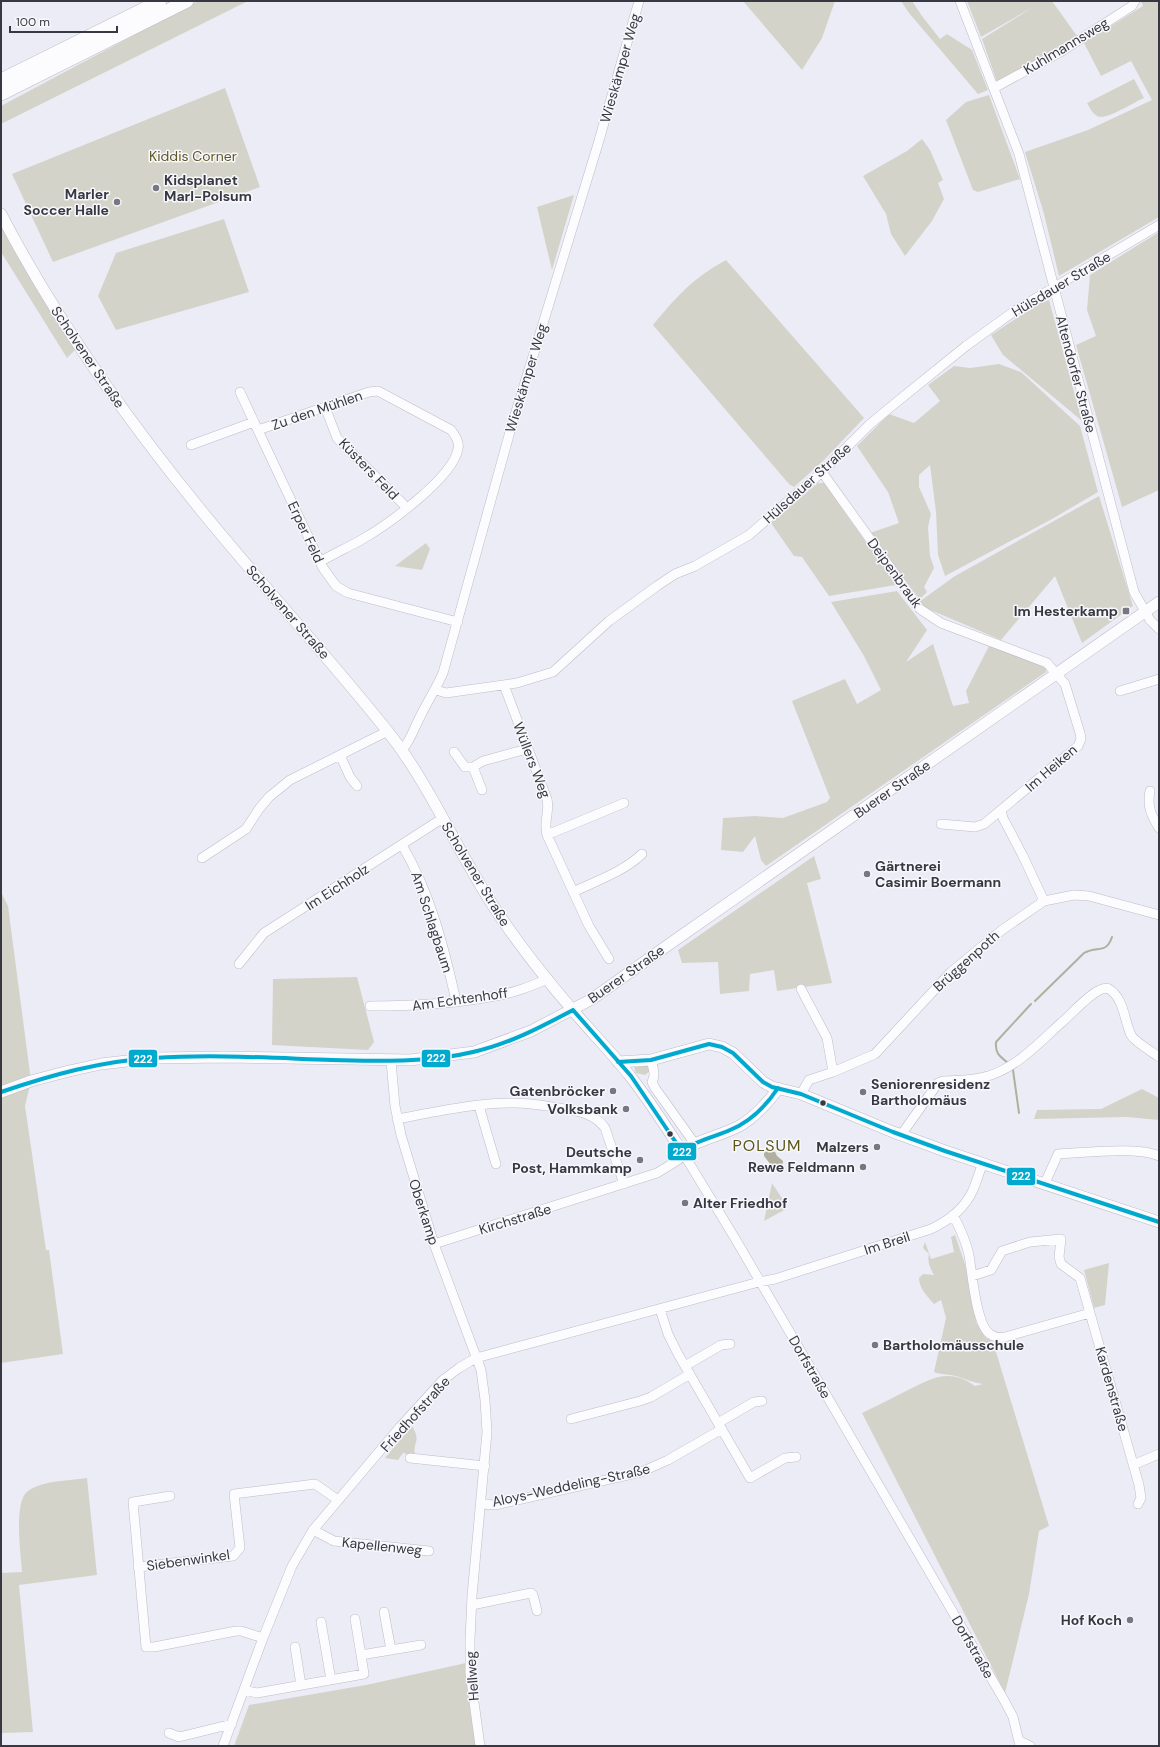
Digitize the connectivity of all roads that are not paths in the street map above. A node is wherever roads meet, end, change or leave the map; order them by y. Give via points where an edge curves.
1 (160, 1) edge
2 (187, 1) edge
3 (639, 1) edge
4 (960, 1) edge
5 (1135, 1) edge
6 (1, 80) edge
7 (994, 88) junction
8 (1, 94) edge
9 (1, 214) edge
10 (1159, 225) edge
11 (1054, 288) junction
12 (240, 392) dead end
13 (325, 407) junction
14 (256, 426) junction
15 (191, 445) dead end
16 (822, 472) junction
17 (407, 508) junction
18 (320, 562) junction
19 (1159, 602) edge
20 (1144, 611) junction
21 (458, 622) junction
22 (1159, 629) edge
23 (1057, 673) junction
24 (1159, 679) edge
25 (504, 685) junction
26 (436, 690) junction
27 (1120, 691) dead end
28 (388, 731) junction
29 (527, 749) junction
30 (402, 750) junction
31 (454, 752) dead end
32 (340, 755) junction
33 (473, 767) junction
34 (357, 786) dead end
35 (482, 790) dead end
36 (1150, 791) dead end
37 (624, 803) dead end
38 (1001, 810) junction
39 (443, 818) junction
40 (941, 824) dead end
41 (1159, 828) edge
42 (547, 835) junction
43 (402, 845) junction
44 (642, 854) dead end
45 (202, 858) dead end
46 (573, 892) junction
47 (1044, 901) junction
48 (1159, 915) edge
49 (609, 959) dead end
50 (240, 964) dead end
51 (548, 979) junction
52 (801, 989) dead end
53 (456, 1001) junction
54 (370, 1006) dead end
55 (572, 1010) junction
56 (1159, 1058) edge
57 (391, 1060) junction
58 (651, 1060) junction
59 (618, 1062) junction
60 (834, 1072) junction
61 (778, 1088) junction
62 (1, 1092) edge
63 (801, 1094) junction
64 (478, 1106) junction
65 (397, 1120) junction
66 (901, 1135) junction
67 (695, 1144) junction
68 (683, 1153) junction
69 (1159, 1156) edge
70 (983, 1163) junction
71 (496, 1164) dead end
72 (624, 1184) junction
73 (1045, 1184) junction
74 (953, 1215) junction
75 (1159, 1222) edge
76 (434, 1244) junction
77 (972, 1276) junction
78 (759, 1282) junction
79 (660, 1309) junction
80 (1090, 1313) junction
81 (730, 1344) dead end
82 (476, 1358) junction
83 (688, 1370) junction
84 (762, 1401) dead end
85 (571, 1419) dead end
86 (720, 1426) junction
87 (1159, 1454) edge
88 (796, 1457) dead end
89 (410, 1458) dead end
90 (484, 1466) junction
91 (1133, 1466) junction
92 (170, 1496) dead end
93 (338, 1500) junction
94 (482, 1504) junction
95 (1138, 1504) dead end
96 (313, 1530) junction
97 (429, 1551) dead end
98 (138, 1567) junction
99 (472, 1605) junction
100 (384, 1612) dead end
101 (537, 1612) dead end
102 (355, 1619) dead end
103 (321, 1622) dead end
104 (263, 1638) junction
105 (421, 1645) dead end
106 (295, 1647) dead end
107 (391, 1650) junction
108 (361, 1655) junction
109 (331, 1680) junction
110 (301, 1685) junction
111 (244, 1690) junction
112 (232, 1724) junction
113 (169, 1733) dead end
114 (1020, 1744) edge
115 (223, 1746) edge
116 (480, 1746) edge
117 (1030, 1746) edge

1 - 6 highway
2 - 8 highway
3 - 21 street, Wieskämper Weg via 511,428
4 - 7 street, Altendorfer Straße
5 - 7 street, Kuhlmannsweg via 1132,6 1062,51
7 - 11 street, Altendorfer Straße via 1018,154
9 - 28 main road, Scholvener Straße via 57,314 106,387 200,510
10 - 11 street, Hülsdauer Straße
11 - 16 street, Hülsdauer Straße via 1016,310 960,350 869,426
11 - 20 street, Altendorfer Straße via 1134,592
12 - 14 street, Erper Feld
13 - 14 street, Zu den Mühlen
13 - 17 street, Küsters Feld via 337,438
13 - 17 street, Zu den Mühlen via 378,391 451,430 459,448 454,462 438,481
14 - 15 street
14 - 18 street, Erper Feld
16 - 23 street, Deipenbrauk via 920,609 941,623 1048,662
16 - 25 street, Hülsdauer Straße via 749,535 695,566 675,574 610,621 553,672 542,677
17 - 18 street, Zu den Mühlen via 362,540
18 - 21 street, Erper Feld via 336,586 348,593
19 - 20 main road, Buerer Straße
20 - 22 street
20 - 23 main road, Buerer Straße
21 - 26 street, Wieskämper Weg
23 - 38 street, Im Heiken via 1066,684 1081,739 1078,746
23 - 55 main road, Buerer Straße via 592,999
24 - 27 street
25 - 26 street, Hülsdauer Straße via 446,692
25 - 29 street, Wüllers Weg
26 - 30 street, Wieskämper Weg via 419,718 408,744
28 - 30 main road, Scholvener Straße
28 - 32 street
29 - 33 street via 483,761
29 - 42 street, Wüllers Weg via 547,799 548,811 544,827
30 - 39 main road, Scholvener Straße
31 - 33 street via 465,767
32 - 34 street
32 - 45 street via 290,780 259,809 246,829
33 - 35 street
36 - 41 street via 1148,801 1151,814
37 - 42 street
38 - 40 street, Im Heiken via 984,824 975,827
38 - 47 street
39 - 43 street, Im Eichholz
39 - 51 main road, Scholvener Straße via 489,901
42 - 46 street, Wüllers Weg
43 - 50 street, Im Eichholz via 264,933
43 - 53 street, Am Schlagbaum via 424,888
44 - 46 street via 622,868
46 - 49 street, Wüllers Weg
47 - 48 street, Brüggenpoth via 1074,895 1089,896
47 - 60 street, Brüggenpoth via 1003,928 951,972 874,1054
51 - 53 street, Am Echtenhoff via 497,996
51 - 55 main road, Scholvener Straße
52 - 60 street via 827,1038
53 - 54 street, Am Echtenhoff
55 - 57 main road, Buerer Straße via 531,1031 474,1052 428,1059
55 - 59 main road, Dorfstraße
56 - 66 street via 1131,1036 1119,999 1109,989 1104,988 1095,992 1061,1024 1005,1069 988,1077 938,1083
57 - 62 main road, Buerer Straße via 153,1058 101,1064 69,1071
57 - 65 street, Oberkamp
58 - 59 main road
58 - 61 main road via 704,1045 718,1045 728,1049 763,1082
58 - 67 street via 655,1077 652,1082 654,1088
59 - 68 main road, Dorfstraße via 631,1076
60 - 63 street, Brüggenpoth via 809,1080
61 - 63 main road
61 - 67 main road, Kirchstraße via 740,1125
63 - 66 main road
64 - 65 street
64 - 71 street
64 - 72 street via 529,1103 591,1115 600,1120 605,1128
65 - 76 street, Oberkamp
66 - 70 main road
67 - 68 main road, Kirchstraße
68 - 72 street, Kirchstraße via 678,1160 657,1173
68 - 78 street, Dorfstraße
69 - 73 street via 1116,1151 1058,1154
70 - 73 main road
70 - 74 street, Im Breil via 974,1189
72 - 76 street, Kirchstraße
73 - 75 main road
74 - 77 street via 965,1241
74 - 78 street, Im Breil via 924,1232
76 - 82 street, Oberkamp
77 - 80 street via 984,1328 999,1338
77 - 80 street, Kardenstraße via 991,1270 1002,1251 1030,1242 1061,1239 1061,1264 1080,1278
78 - 79 street, Friedhofstraße
78 - 114 street, Dorfstraße via 1004,1700 1013,1718
79 - 82 street, Friedhofstraße
79 - 83 street via 668,1334
80 - 91 street, Kardenstraße
81 - 83 street via 721,1345
82 - 90 street, Hellweg via 481,1370 487,1415
82 - 93 street, Friedhofstraße via 443,1380
83 - 85 street via 651,1397
83 - 86 street
84 - 86 street, Aloys-Weddeling-Straße via 754,1402
86 - 88 street via 750,1478 786,1458
86 - 94 street, Aloys-Weddeling-Straße via 668,1460 641,1472 502,1503
87 - 91 street
89 - 90 street
90 - 94 street, Hellweg
91 - 95 street, Kardenstraße via 1141,1498
92 - 98 street, Siebenwinkel via 133,1502
93 - 96 street, Friedhofstraße
93 - 98 street, Siebenwinkel via 316,1484 234,1494 240,1548 233,1556
94 - 99 street, Hellweg
96 - 97 street, Kapellenweg via 334,1541
96 - 104 street, Friedhofstraße via 292,1566
98 - 104 street, Siebenwinkel via 146,1647 236,1631
99 - 101 street via 531,1593
99 - 116 street, Hellweg via 470,1673
100 - 107 street
102 - 108 street
103 - 109 street
104 - 111 street, Friedhofstraße
105 - 107 street
106 - 110 street
107 - 108 street
108 - 109 street via 364,1674
109 - 110 street
110 - 111 street via 257,1693
111 - 112 street, Friedhofstraße
112 - 113 street via 179,1737
112 - 115 street, Friedhofstraße
114 - 117 street

